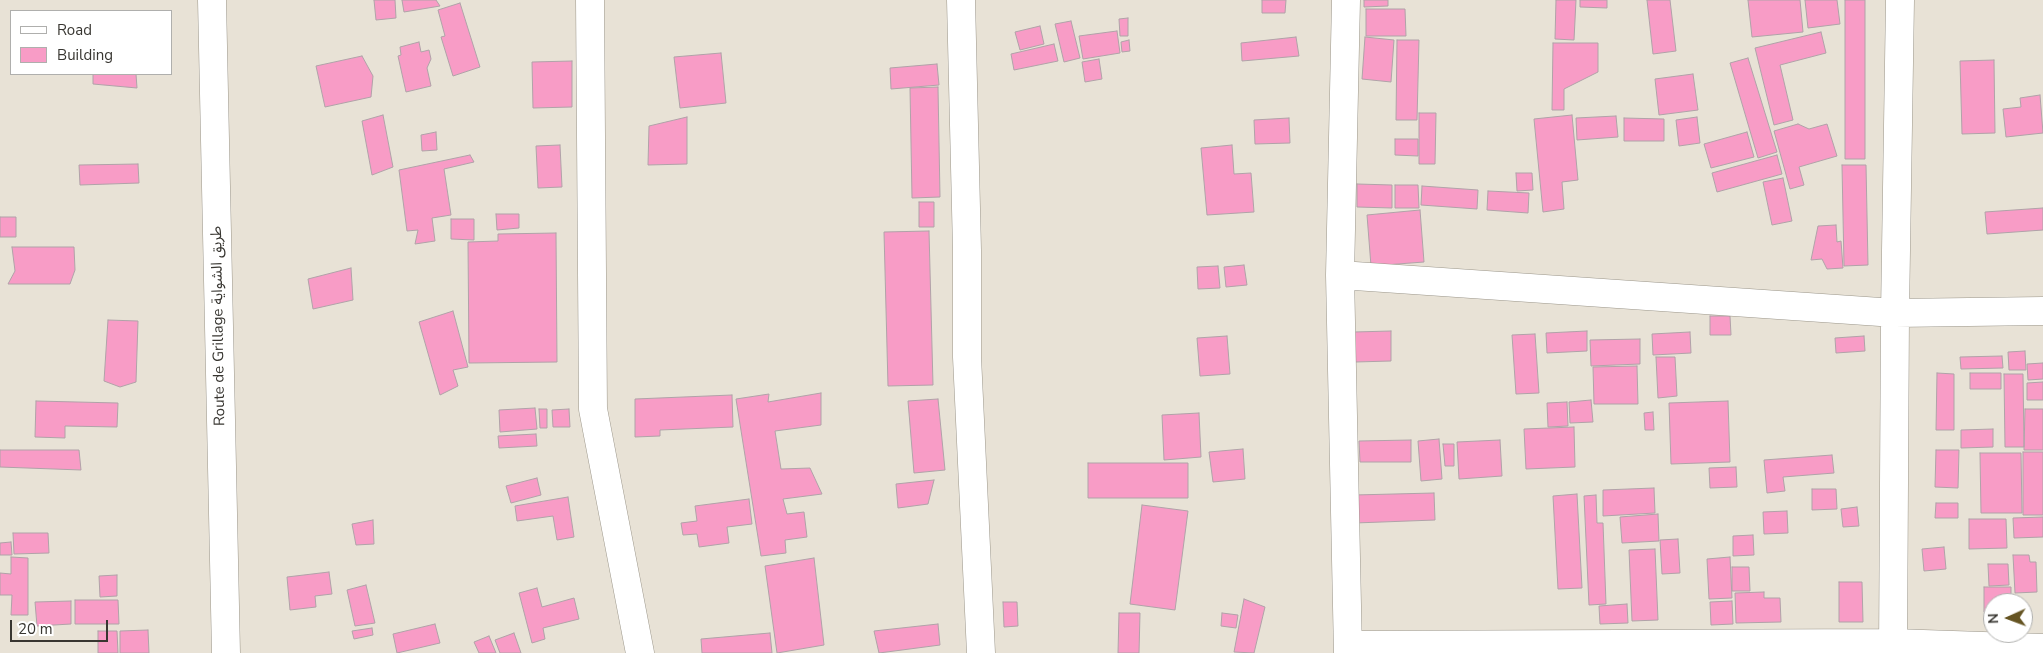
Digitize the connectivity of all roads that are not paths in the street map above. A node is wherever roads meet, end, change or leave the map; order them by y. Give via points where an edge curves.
1 (212, 0) edge
2 (590, 0) edge
3 (961, 0) edge
4 (1346, 0) edge
5 (1900, 0) edge
6 (1340, 275) junction
7 (2043, 311) edge
8 (1895, 312) junction
9 (1893, 648) edge
10 (2043, 648) edge
11 (1348, 649) edge
12 (226, 653) edge
13 (640, 653) edge
14 (981, 653) edge

1 - 12 street, Route de Grillage طريق الشواية
2 - 13 street via 594,409
3 - 14 street via 967,357
4 - 6 street
5 - 8 street
6 - 8 street
6 - 11 street
7 - 8 street
8 - 9 street
9 - 10 street
9 - 11 street

